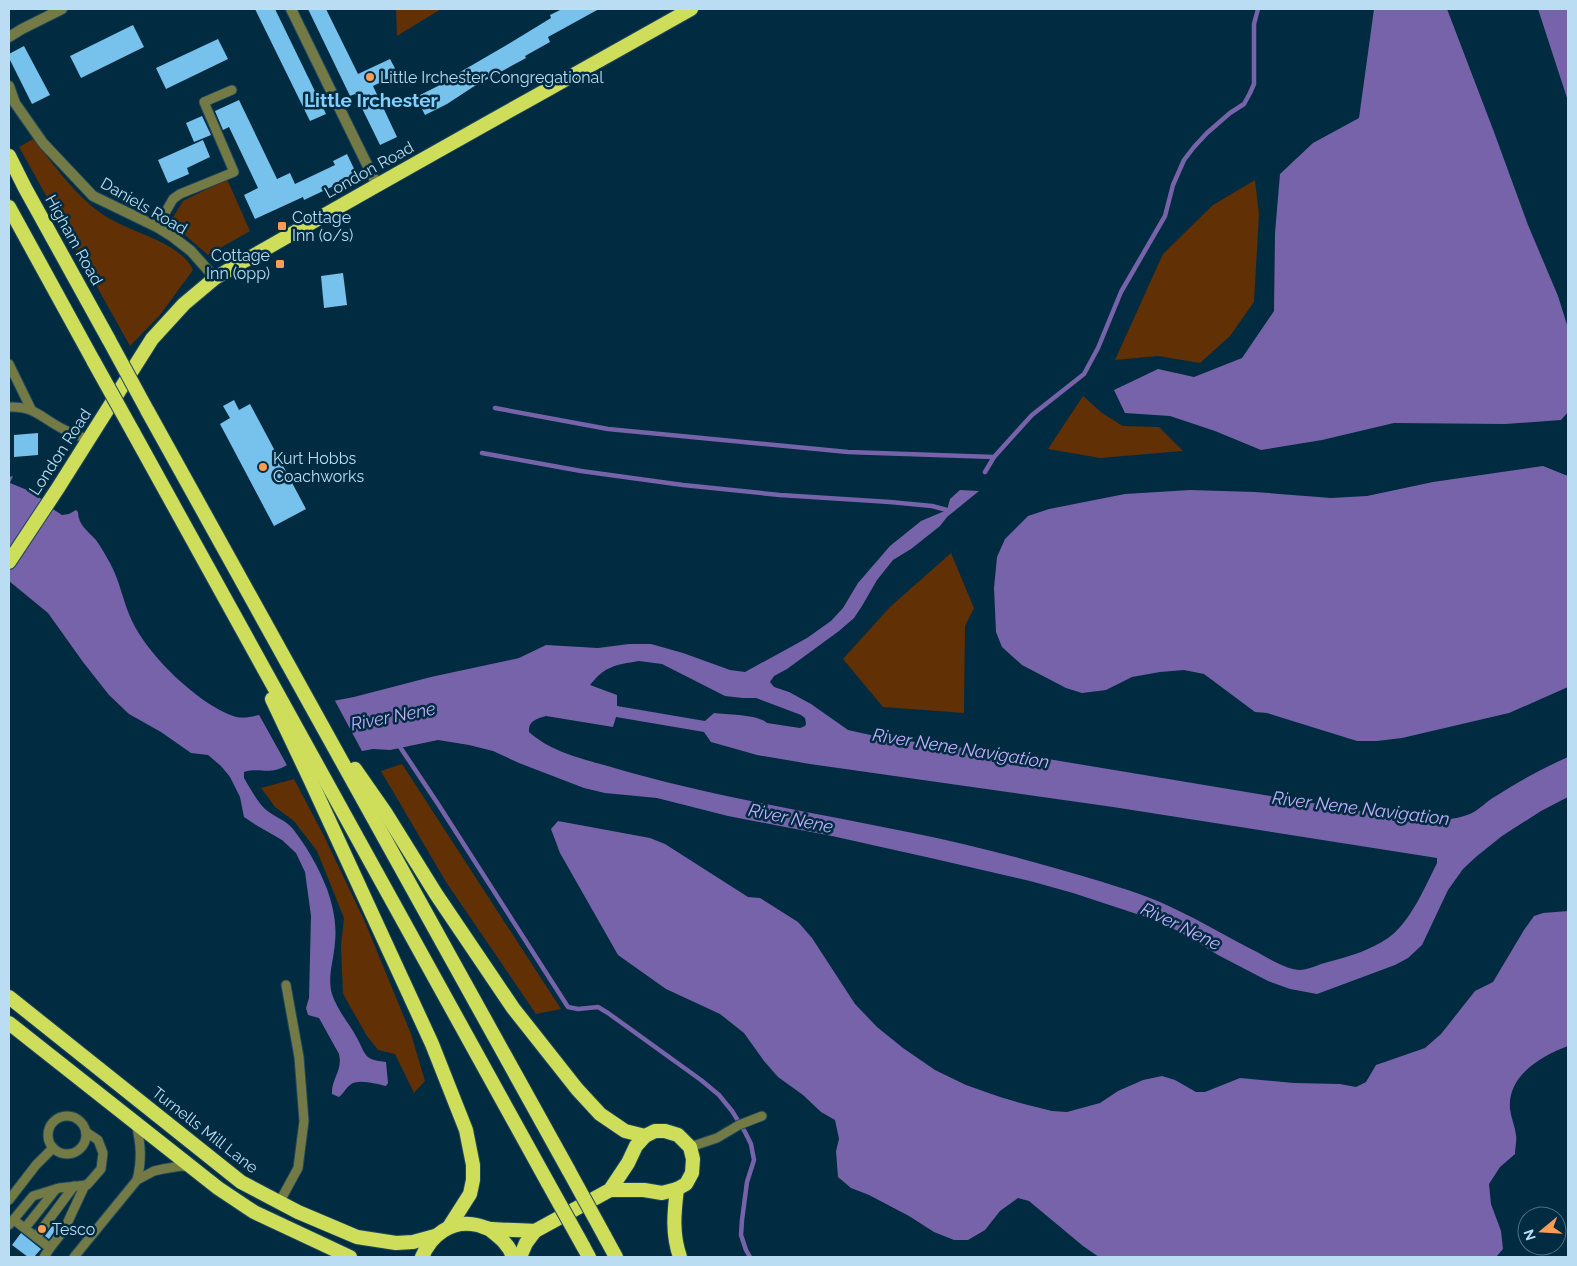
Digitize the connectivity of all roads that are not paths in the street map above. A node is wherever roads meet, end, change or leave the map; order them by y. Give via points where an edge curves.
1 (62, 9) edge
2 (291, 9) edge
3 (692, 9) edge
4 (9, 37) edge
5 (9, 86) edge
6 (232, 90) dead end
7 (9, 156) edge
8 (377, 185) junction
9 (9, 207) edge
10 (157, 228) junction
11 (215, 278) junction
12 (9, 364) edge
13 (9, 407) edge
14 (31, 409) junction
15 (89, 440) junction
16 (9, 562) edge
17 (350, 767) junction
18 (316, 775) junction
19 (286, 985) dead end
20 (9, 997) edge
21 (9, 1023) edge
22 (762, 1116) dead end
23 (136, 1123) junction
24 (86, 1132) junction
25 (644, 1136) junction
26 (690, 1147) junction
27 (53, 1148) junction
28 (190, 1167) junction
29 (137, 1180) junction
30 (85, 1185) junction
31 (74, 1186) junction
32 (56, 1189) junction
33 (677, 1189) junction
34 (610, 1190) junction
35 (9, 1200) edge
36 (279, 1203) junction
37 (11, 1222) edge
38 (449, 1227) junction
39 (25, 1228) junction
40 (489, 1229) junction
41 (535, 1231) junction
42 (434, 1236) junction
43 (36, 1237) junction
44 (50, 1248) junction
45 (586, 1252) edge
46 (44, 1257) edge
47 (74, 1257) edge
48 (350, 1257) edge
49 (422, 1257) edge
50 (513, 1257) edge
51 (520, 1257) edge
52 (616, 1257) edge
53 (680, 1257) edge

1 - 4 street
2 - 8 street
3 - 8 highway, London Road
5 - 10 street, Daniels Road via 16,103 43,143 93,196
6 - 10 lane via 204,102 234,172 173,199
7 - 17 highway, Higham Road, bridge via 304,692
8 - 11 highway, London Road
9 - 18 highway, bridge via 208,568
10 - 11 street, Daniels Road via 191,251
11 - 15 highway, London Road via 184,304 152,339
12 - 14 lane
13 - 14 lane
14 - 15 lane via 63,429
15 - 16 highway, London Road
17 - 25 highway via 384,812 513,1008 577,1089 600,1114 624,1131
17 - 52 highway, bridge
18 - 38 highway via 466,1130 474,1165 473,1180 470,1194
18 - 45 highway, bridge
19 - 36 lane via 299,1056 304,1121 298,1168
20 - 36 highway, Turnells Mill Lane via 241,1182
21 - 23 highway
22 - 26 lane
23 - 28 highway
23 - 29 lane via 141,1148
24 - 27 lane via 85,1141 72,1154
24 - 27 lane via 80,1120 60,1117 52,1122 48,1132
24 - 30 lane via 98,1140 104,1153 102,1169
25 - 26 highway via 665,1131 678,1135
25 - 34 highway
26 - 33 highway via 692,1173 686,1184
27 - 35 lane via 36,1164
28 - 29 lane via 154,1171
28 - 48 highway via 254,1212
29 - 47 lane
30 - 31 lane
30 - 44 lane via 64,1230
31 - 32 lane
31 - 43 lane
32 - 37 lane via 33,1196
32 - 39 lane
33 - 34 highway via 662,1192
33 - 53 highway via 675,1243
34 - 41 highway
36 - 42 highway, Turnells Mill Lane via 356,1237 396,1243
37 - 39 lane
38 - 40 highway via 476,1224
38 - 42 highway
39 - 43 lane
40 - 41 highway
40 - 50 highway via 502,1239
41 - 51 highway
42 - 49 highway
43 - 44 lane
44 - 46 lane

